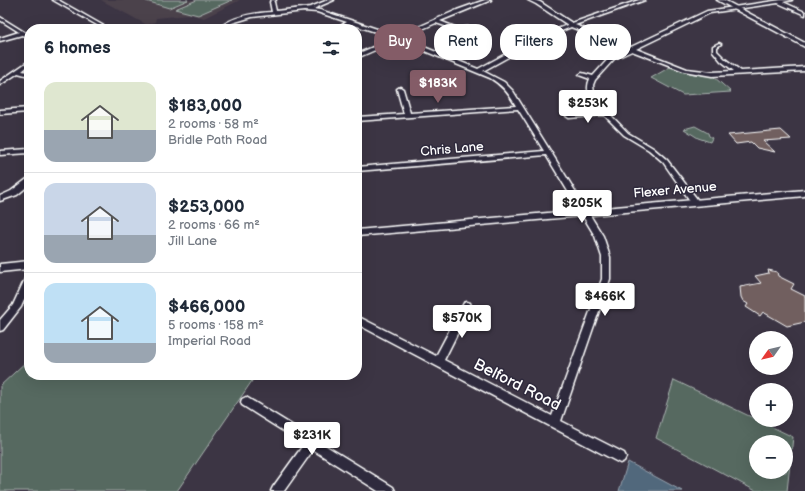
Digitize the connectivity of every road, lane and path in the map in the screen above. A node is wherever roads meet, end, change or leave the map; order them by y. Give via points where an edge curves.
1 (55, 0) edge
2 (274, 0) edge
3 (332, 0) edge
4 (489, 0) edge
5 (530, 0) edge
6 (639, 0) edge
7 (720, 0) edge
8 (790, 0) edge
9 (776, 1) edge
10 (733, 7) junction
11 (304, 10) junction
12 (274, 13) junction
13 (805, 14) edge
14 (0, 18) edge
15 (436, 21) junction
16 (351, 22) junction
17 (98, 24) edge
18 (229, 24) edge
19 (347, 24) edge
20 (357, 24) edge
21 (444, 24) edge
22 (426, 25) edge
23 (571, 25) junction
24 (362, 26) edge
25 (575, 27) edge
26 (374, 30) edge
27 (22, 33) joint
28 (0, 40) edge
29 (719, 44) dead end
30 (805, 45) edge
31 (374, 49) edge
32 (426, 49) edge
33 (631, 49) joint
34 (362, 54) edge
35 (610, 60) edge
36 (24, 67) edge
37 (805, 69) edge
38 (479, 71) junction
39 (17, 72) junction
40 (24, 73) edge
41 (740, 73) junction
42 (582, 75) dead end
43 (593, 78) junction
44 (0, 83) edge
45 (400, 89) dead end
46 (520, 107) junction
47 (24, 110) edge
48 (0, 112) edge
49 (606, 113) junction
50 (406, 115) junction
51 (569, 116) dead end
52 (362, 119) edge
53 (24, 151) edge
54 (0, 153) edge
55 (550, 153) junction
56 (362, 169) edge
57 (24, 185) edge
58 (805, 193) edge
59 (0, 199) edge
60 (696, 202) junction
61 (586, 212) junction
62 (362, 233) edge
63 (24, 266) edge
64 (0, 268) edge
65 (24, 291) edge
66 (467, 306) dead end
67 (362, 323) edge
68 (0, 327) edge
69 (438, 362) junction
70 (246, 402) dead end
71 (554, 423) junction
72 (312, 443) junction
73 (620, 457) dead end
74 (277, 491) edge
75 (389, 491) edge

1 - 17 street
2 - 12 street
3 - 11 street
4 - 15 street
5 - 23 street
6 - 23 street
7 - 10 street
8 - 9 street
9 - 10 street
9 - 13 street
10 - 30 street
10 - 33 street via 708,12
11 - 12 street
11 - 16 street via 318,11
12 - 18 street via 241,17
14 - 27 street
15 - 21 street
15 - 22 street
16 - 19 street
16 - 20 street
23 - 25 street
23 - 38 street via 522,46
24 - 26 street
27 - 28 street
29 - 41 street via 715,51
31 - 34 street
32 - 38 street
33 - 41 street via 693,72
35 - 43 street
36 - 39 street
37 - 41 street
38 - 46 street via 507,87
39 - 40 street
39 - 44 street
42 - 43 street
43 - 49 street via 590,85 591,94
45 - 50 street
46 - 50 street
46 - 55 street
47 - 48 street
49 - 51 street
49 - 60 street via 626,134 666,161
50 - 52 street
53 - 54 street
55 - 56 street, Chris Lane
55 - 61 street
57 - 59 street
58 - 60 street, Flexer Avenue
60 - 61 street, Flexer Avenue
61 - 62 street, Flexer Avenue
61 - 71 street via 604,248 606,279
63 - 64 street
65 - 68 street via 17,307
66 - 69 street
67 - 69 street, Belford Road
69 - 71 street, Belford Road
70 - 72 street
71 - 73 street, Belford Road
72 - 74 street
72 - 75 street

